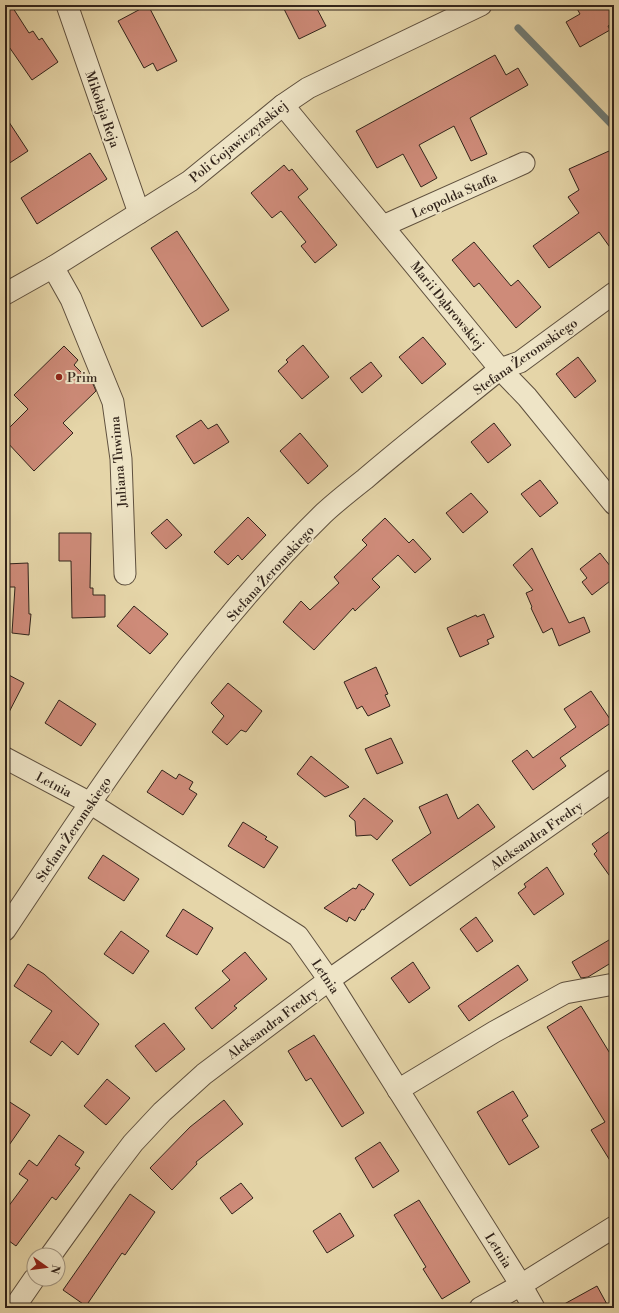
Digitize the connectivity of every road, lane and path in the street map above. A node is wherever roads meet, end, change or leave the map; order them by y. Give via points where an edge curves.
1 (67, 5) edge
2 (481, 5) edge
3 (283, 105) junction
4 (524, 163) dead end
5 (139, 213) junction
6 (383, 226) junction
7 (53, 267) junction
8 (614, 293) edge
9 (5, 294) edge
10 (500, 370) junction
11 (614, 504) edge
12 (126, 574) dead end
13 (5, 758) edge
14 (614, 780) edge
15 (90, 803) junction
16 (5, 930) edge
17 (329, 980) junction
18 (614, 984) edge
19 (398, 1090) junction
20 (614, 1227) edge
21 (57, 1247) edge
22 (521, 1285) junction
23 (28, 1287) edge
24 (14, 1308) edge
25 (480, 1308) edge
26 (534, 1308) edge

1 - 5 street, Mikołaja Reja
2 - 3 street, Poli Gojawiczyńskiej via 308,88
3 - 5 street, Poli Gojawiczyńskiej via 190,181
3 - 6 street, Marii Dąbrowskiej
4 - 6 street, Leopolda Staffa
5 - 7 street, Poli Gojawiczyńskiej
6 - 10 street, Marii Dąbrowskiej
7 - 9 street, Poli Gojawiczyńskiej
7 - 12 street, Juliana Tuwima via 71,300 113,402 121,459
8 - 10 street, Stefana Żeromskiego via 520,362
10 - 11 street, Marii Dąbrowskiej via 527,398
10 - 15 street, Stefana Żeromskiego via 374,470 326,512 285,554 241,603 167,694
13 - 15 street, Letnia
14 - 17 street, Aleksandra Fredry
15 - 16 street, Stefana Żeromskiego
15 - 17 street, Letnia via 298,936
17 - 19 street, Letnia
17 - 21 street, Aleksandra Fredry via 204,1074 162,1112 133,1143
18 - 19 street via 565,993
19 - 22 street, Letnia
20 - 22 street
22 - 25 street
22 - 26 street, Letnia
23 - 24 street

